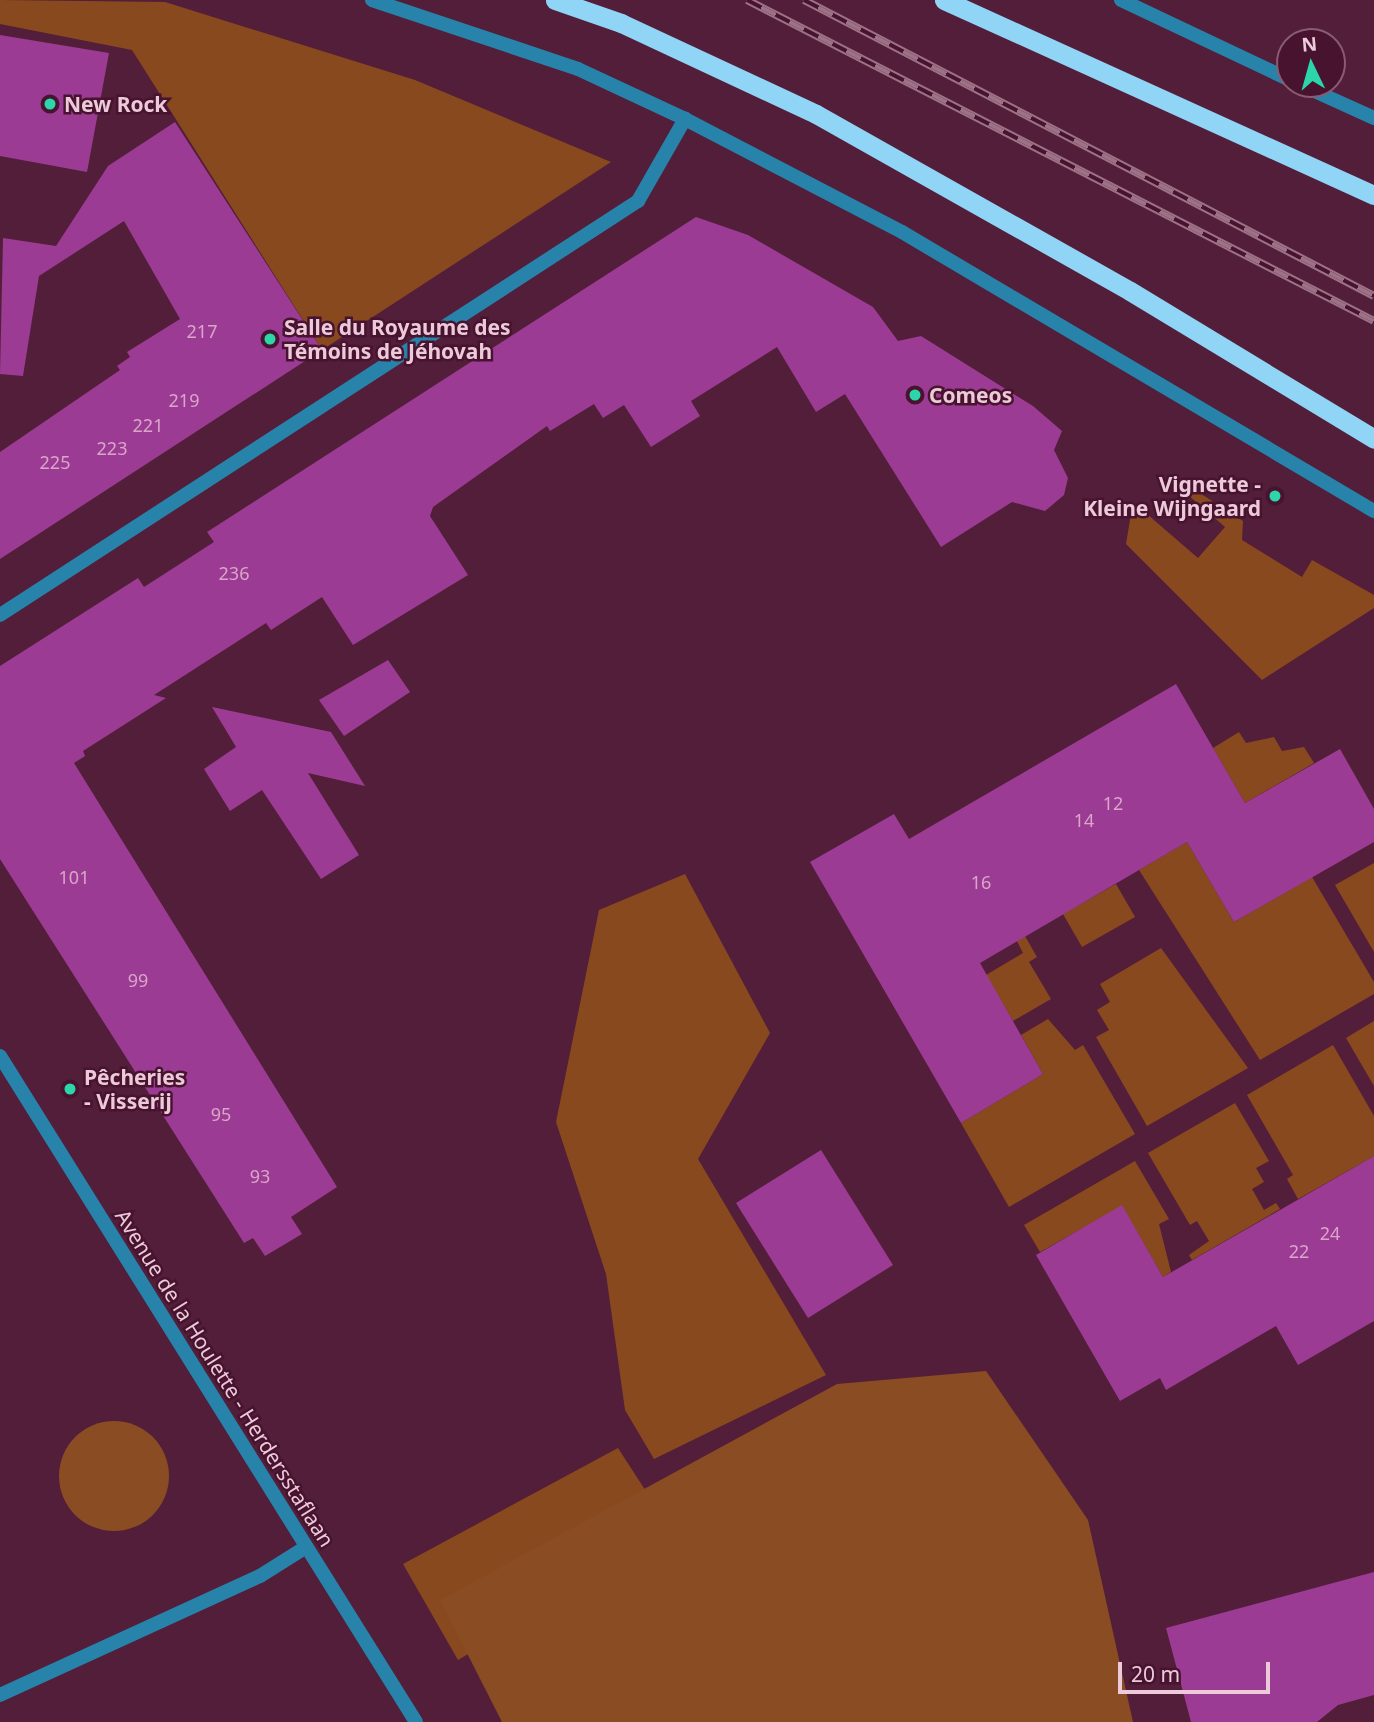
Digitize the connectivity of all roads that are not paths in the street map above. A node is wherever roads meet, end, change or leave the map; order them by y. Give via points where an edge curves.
1 (372, 0) edge
2 (555, 0) edge
3 (944, 0) edge
4 (1121, 0) edge
5 (1276, 73) edge
6 (1330, 98) edge
7 (1374, 118) edge
8 (685, 119) junction
9 (1374, 195) edge
10 (1374, 439) edge
11 (1374, 512) edge
12 (0, 615) edge
13 (0, 1056) edge
14 (306, 1547) junction
15 (0, 1695) edge
16 (416, 1722) edge

1 - 8 street via 578,69
2 - 10 highway via 621,23 816,114
3 - 9 highway
4 - 5 street
6 - 7 street
8 - 11 street via 902,232
8 - 12 street via 638,201
13 - 14 street, Avenue de la Houlette - Herdersstaflaan
14 - 15 street via 260,1576
14 - 16 street, Avenue de la Houlette - Herdersstaflaan

